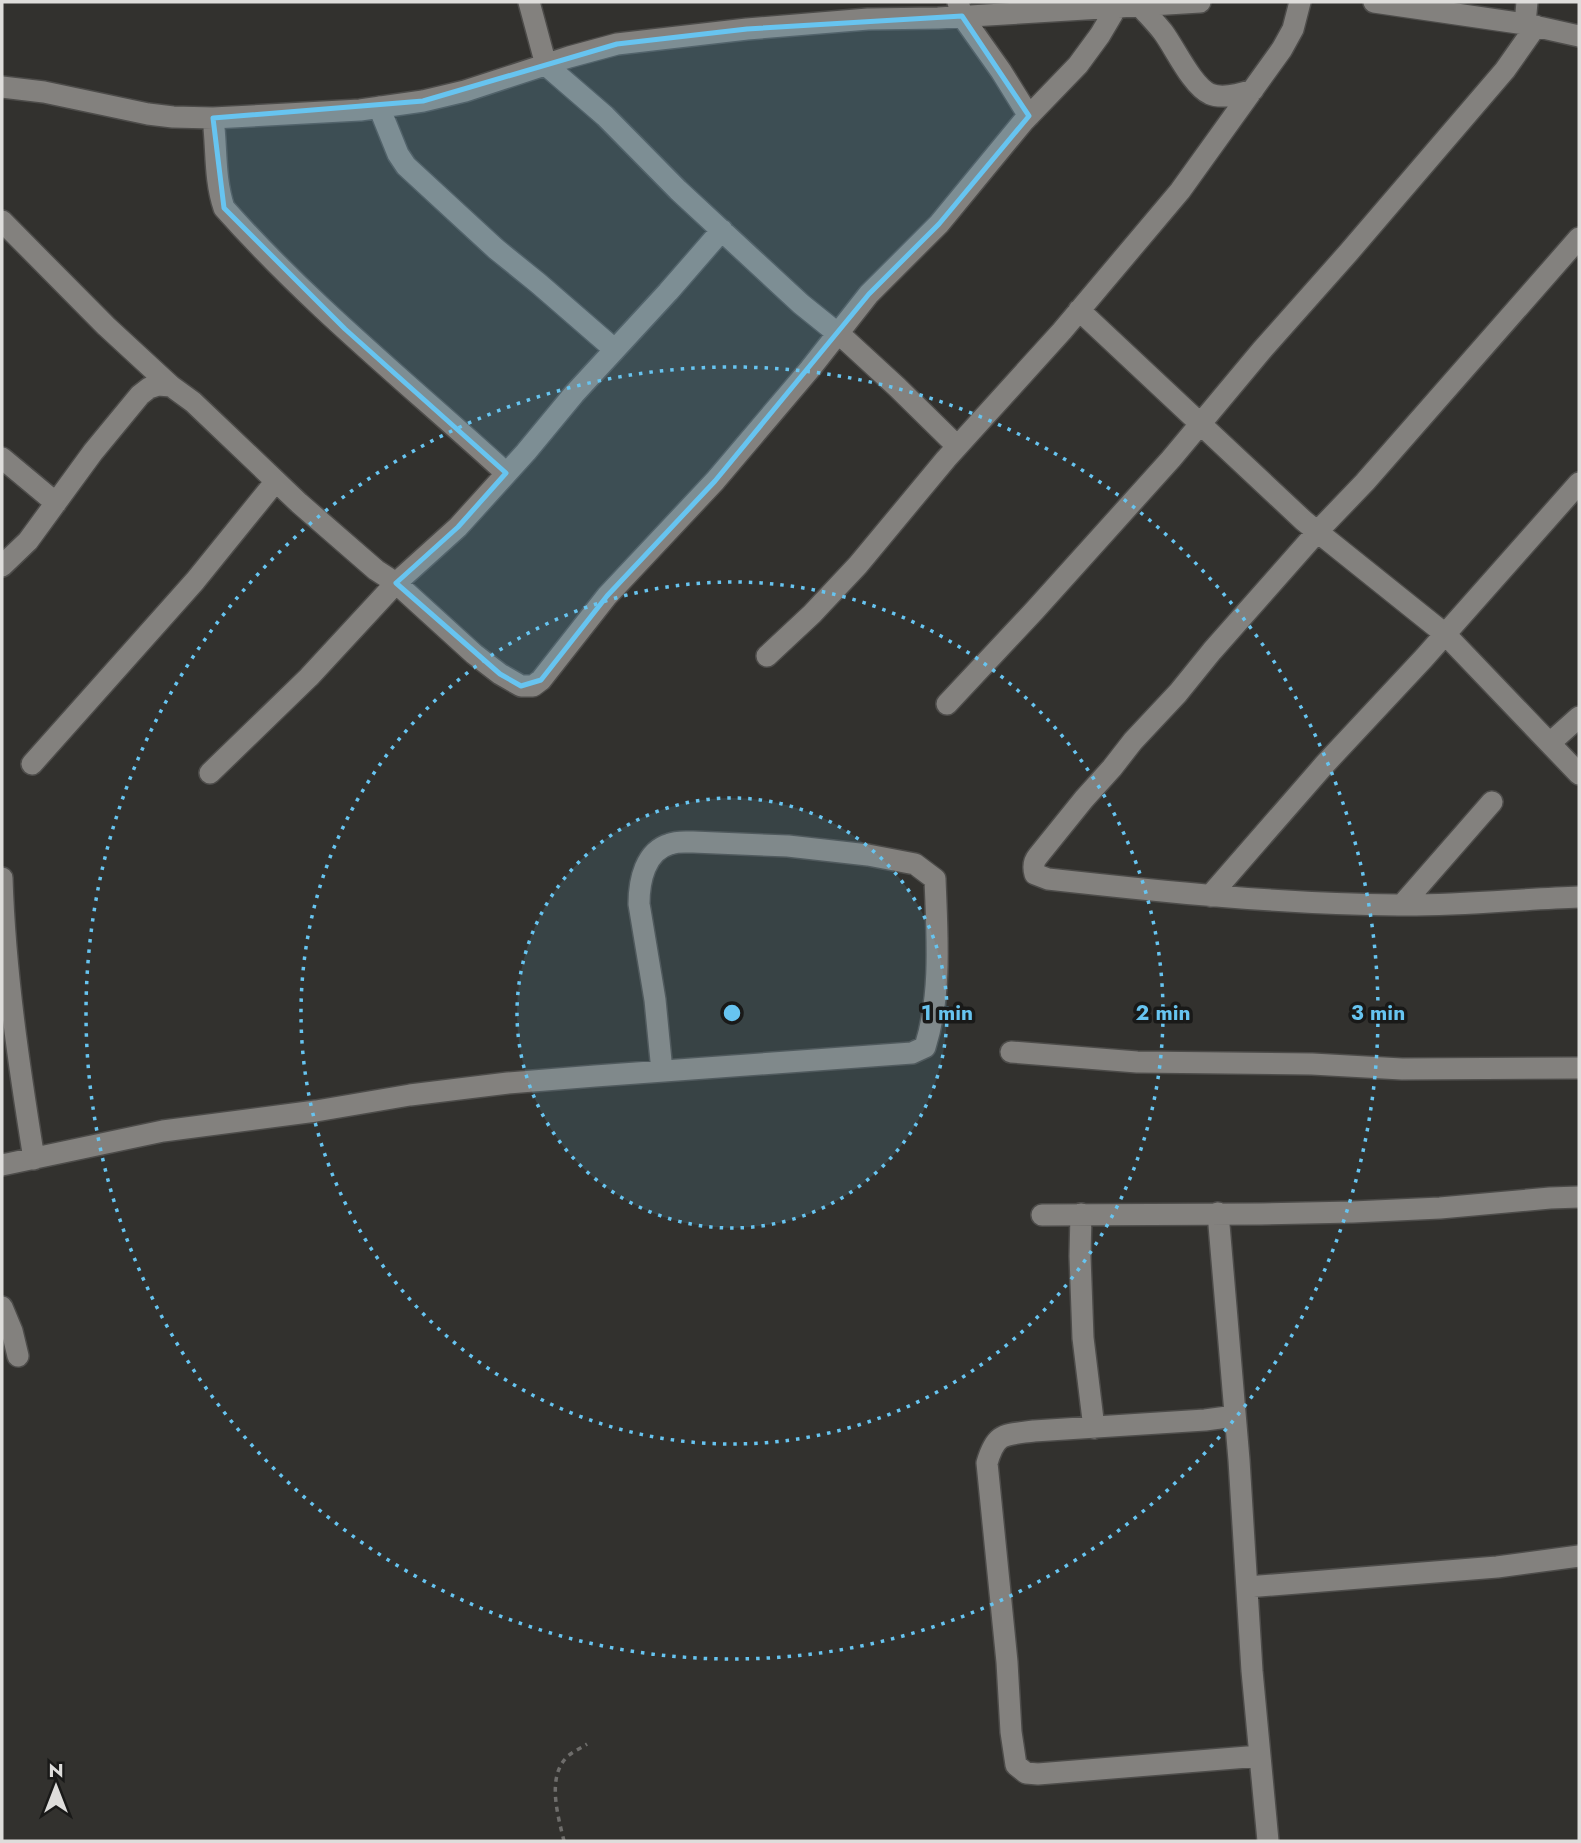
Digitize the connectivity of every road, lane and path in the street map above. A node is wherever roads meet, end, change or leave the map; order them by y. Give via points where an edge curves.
1 (529, 2) edge
2 (1200, 2) edge
3 (1300, 2) edge
4 (1374, 2) edge
5 (1527, 2) edge
6 (1069, 6) edge
7 (1141, 7) junction
8 (1116, 8) junction
9 (960, 9) edge
10 (868, 11) edge
11 (1531, 25) junction
12 (1579, 36) edge
13 (546, 65) junction
14 (2, 87) edge
15 (1254, 90) junction
16 (379, 107) junction
17 (1028, 116) junction
18 (213, 118) junction
19 (2, 221) edge
20 (722, 230) junction
21 (1579, 238) edge
22 (1079, 310) junction
23 (837, 333) junction
24 (614, 349) junction
25 (172, 386) junction
26 (1200, 424) junction
27 (957, 446) junction
28 (2, 458) edge
29 (506, 473) junction
30 (276, 481) junction
31 (1579, 483) edge
32 (56, 503) junction
33 (1318, 531) junction
34 (2, 566) edge
35 (396, 583) junction
36 (1445, 634) junction
37 (768, 656) dead end
38 (947, 704) dead end
39 (1579, 717) edge
40 (1550, 743) junction
41 (32, 764) dead end
42 (210, 773) dead end
43 (1579, 774) edge
44 (1492, 802) dead end
45 (2, 878) edge
46 (1210, 895) junction
47 (1579, 897) edge
48 (1402, 905) junction
49 (1011, 1052) dead end
50 (1579, 1068) edge
51 (662, 1071) junction
52 (34, 1159) junction
53 (2, 1165) edge
54 (1579, 1197) edge
55 (1219, 1213) junction
56 (1042, 1214) dead end
57 (1081, 1214) junction
58 (2, 1307) edge
59 (18, 1356) dead end
60 (1235, 1416) junction
61 (1094, 1428) junction
62 (1579, 1556) edge
63 (1247, 1587) junction
64 (587, 1744) dead end
65 (1260, 1756) junction
66 (564, 1841) edge
67 (1268, 1841) edge

1 - 13 street
2 - 7 street
3 - 15 street via 1293,29
4 - 11 street
5 - 11 street
6 - 8 street
6 - 9 street
7 - 8 street
7 - 15 street via 1204,90 1211,95
8 - 17 street via 1078,65
9 - 10 street
9 - 17 street
10 - 13 street via 617,44
11 - 12 street
11 - 26 street via 1506,70
13 - 16 street via 465,91
13 - 20 street
14 - 18 street via 148,114
15 - 22 street via 1180,191
16 - 18 street
16 - 24 street via 405,166
17 - 23 street via 939,224
18 - 29 street via 224,208 328,313
19 - 25 street via 106,327
20 - 23 street
20 - 24 street
21 - 33 street
22 - 26 street
22 - 27 street
23 - 27 street
23 - 35 street via 715,481 607,596 533,686 521,686 499,674
24 - 29 street
25 - 30 street
25 - 32 street via 158,385 140,395
26 - 33 street
26 - 38 street
27 - 37 street via 858,565
28 - 32 street
29 - 35 street via 458,527
30 - 35 street
30 - 41 street via 195,581
31 - 36 street
32 - 34 street
33 - 36 street
33 - 46 street via 1034,861 1035,874 1048,879
35 - 42 street via 309,677
36 - 40 street
36 - 46 street
39 - 40 street
40 - 43 street
44 - 48 street
45 - 52 street via 9,975
46 - 48 street
47 - 48 street
49 - 50 street via 1138,1062
51 - 51 street via 912,1053 925,1047 935,987 935,878 915,864 831,850 692,842 673,842 660,848 644,870 639,904
51 - 52 street via 411,1095 163,1131
52 - 53 street
54 - 55 street via 1353,1212
55 - 57 street
55 - 60 street
56 - 57 street
57 - 61 street via 1083,1338
58 - 59 street
60 - 61 street
60 - 63 street
61 - 65 street via 1006,1434 991,1449 987,1463 1016,1765 1026,1773 1038,1774
62 - 63 street
63 - 65 street
64 - 66 path via 569,1755 556,1777
65 - 67 street

